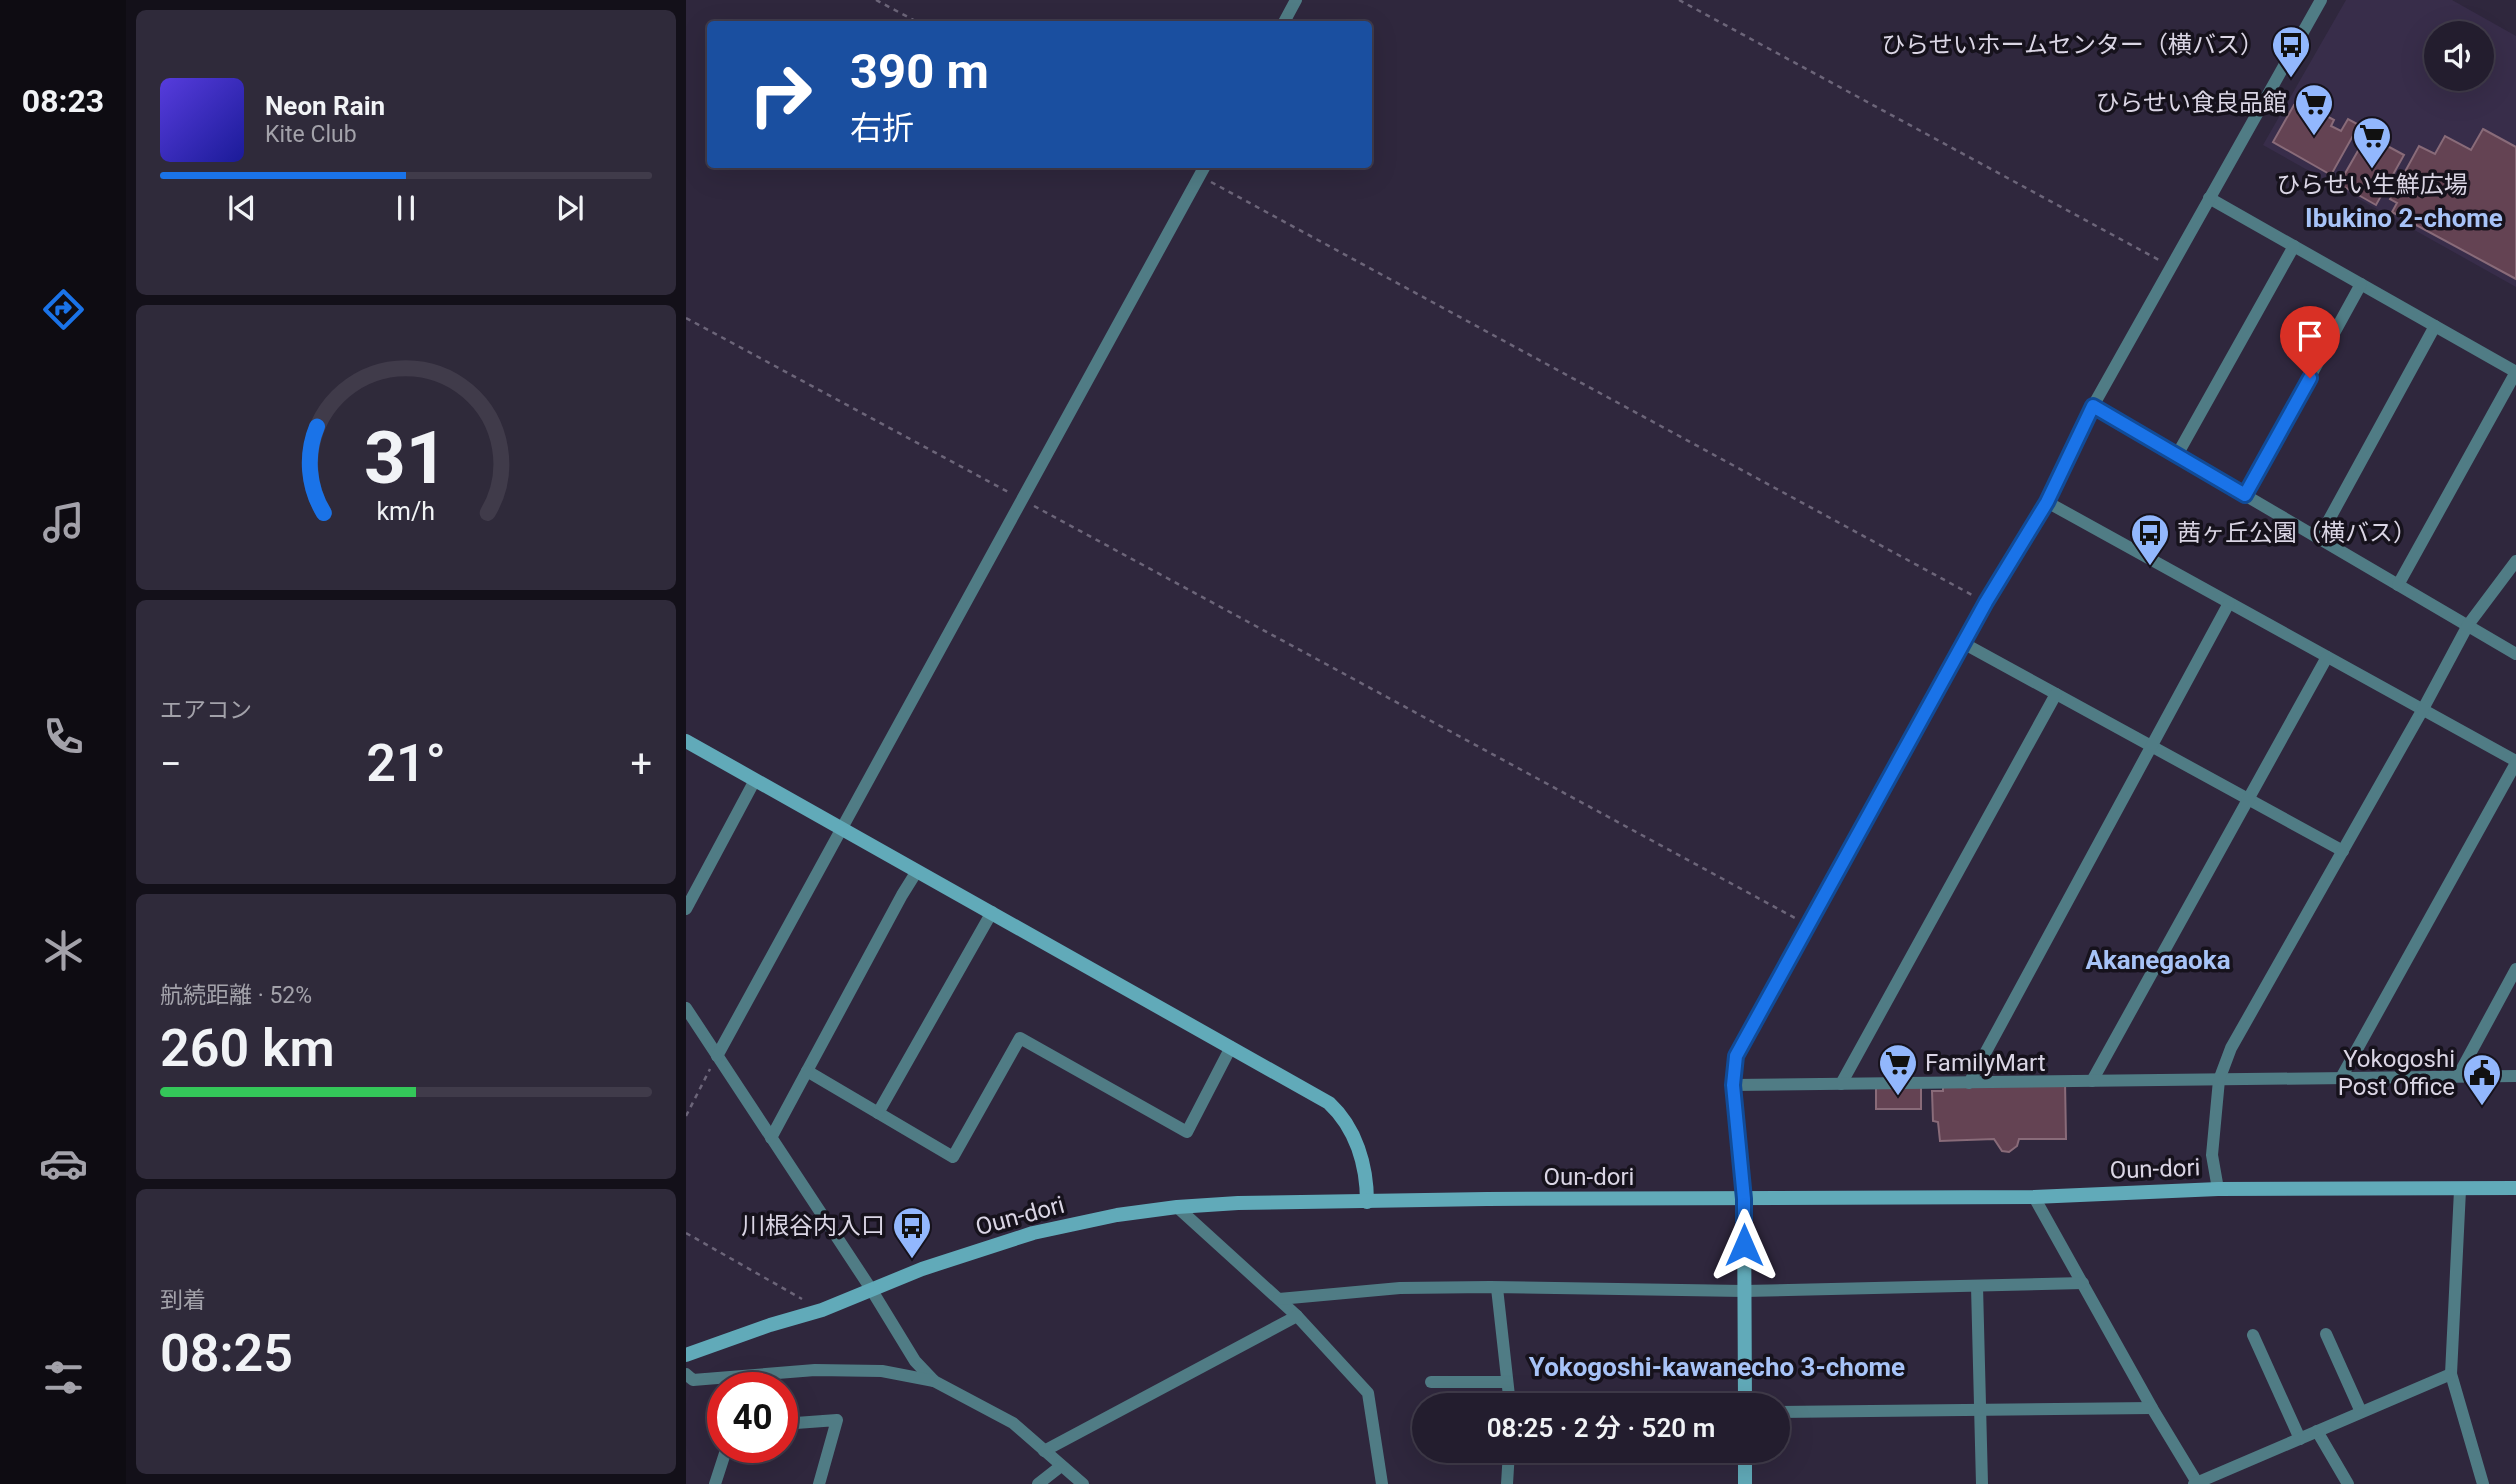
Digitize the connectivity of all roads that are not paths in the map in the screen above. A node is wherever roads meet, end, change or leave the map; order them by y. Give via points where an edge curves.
1 (1296, 0) edge
2 (2321, 0) edge
3 (1285, 21) edge
4 (1203, 170) edge
5 (2209, 198) junction
6 (2294, 246) junction
7 (2361, 284) junction
8 (2435, 326) junction
9 (2093, 406) junction
10 (2177, 455) junction
11 (2245, 495) junction
12 (2047, 502) junction
13 (2319, 538) junction
14 (2516, 562) edge
15 (2398, 585) junction
16 (2229, 603) junction
17 (2468, 625) junction
18 (1963, 643) junction
19 (2516, 654) edge
20 (2327, 657) junction
21 (2056, 694) junction
22 (2423, 709) junction
23 (686, 741) edge
24 (2151, 746) junction
25 (2516, 762) edge
26 (755, 780) junction
27 (2248, 800) junction
28 (842, 829) junction
29 (2343, 851) junction
30 (917, 871) junction
31 (686, 909) edge
32 (992, 912) junction
33 (2516, 969) edge
34 (686, 1008) edge
35 (1231, 1047) junction
36 (717, 1056) junction
37 (807, 1071) junction
38 (2458, 1076) junction
39 (2516, 1076) edge
40 (2341, 1078) junction
41 (2219, 1080) junction
42 (2092, 1081) junction
43 (1969, 1083) junction
44 (1841, 1084) junction
45 (1733, 1085) junction
46 (878, 1113) junction
47 (771, 1138) junction
48 (2516, 1188) edge
49 (2218, 1189) junction
50 (2460, 1190) junction
51 (2034, 1196) junction
52 (1744, 1199) junction
53 (1367, 1202) junction
54 (1177, 1207) junction
55 (2083, 1283) junction
56 (1977, 1286) junction
57 (1497, 1287) junction
58 (871, 1289) junction
59 (1744, 1291) junction
60 (1279, 1299) junction
61 (1297, 1316) junction
62 (2326, 1334) dead end
63 (2253, 1335) dead end
64 (686, 1355) edge
65 (686, 1374) edge
66 (2451, 1374) junction
67 (934, 1381) junction
68 (1431, 1382) dead end
69 (1507, 1382) junction
70 (1508, 1393) edge
71 (1745, 1393) edge
72 (2152, 1409) junction
73 (1979, 1410) junction
74 (1790, 1412) edge
75 (2361, 1412) junction
76 (798, 1423) edge
77 (2317, 1431) junction
78 (2300, 1439) junction
79 (1044, 1451) junction
80 (722, 1463) edge
81 (1508, 1463) edge
82 (1745, 1463) edge
83 (1061, 1466) junction
84 (715, 1484) edge
85 (819, 1484) edge
86 (1038, 1484) edge
87 (1083, 1484) edge
88 (1382, 1484) edge
89 (1507, 1484) edge
90 (1745, 1484) edge
91 (1982, 1484) edge
92 (2197, 1484) edge
93 (2348, 1484) edge
94 (2483, 1484) edge

1 - 3 street
2 - 5 street
4 - 28 street
5 - 6 street
5 - 9 street
6 - 7 street
6 - 10 street
7 - 8 street
7 - 11 street
8 - 13 street
8 - 15 street via 2516,372
9 - 10 street
9 - 12 street
10 - 11 street
11 - 13 street
12 - 16 street
12 - 18 street
13 - 15 street
14 - 17 street
15 - 17 street
16 - 20 street
16 - 24 street
17 - 19 street
17 - 22 street
18 - 21 street
18 - 45 street via 1736,1056
20 - 22 street
20 - 27 street
21 - 24 street
21 - 44 street
22 - 25 street
22 - 29 street
23 - 26 main road
24 - 27 street
24 - 43 street
25 - 40 street
26 - 28 main road
26 - 31 street
27 - 29 street
27 - 42 street
28 - 30 main road
28 - 36 street
29 - 41 street via 2231,1048
30 - 32 main road
30 - 37 street
32 - 35 main road
32 - 46 street
33 - 38 street
34 - 36 street
35 - 46 street via 1187,1132 1020,1038 953,1157
35 - 53 main road via 1337,1111 1358,1148
36 - 47 street
37 - 46 street
37 - 47 street
38 - 39 street
38 - 40 street
40 - 41 street
41 - 42 street
41 - 49 street via 2212,1155
42 - 43 street
43 - 44 street
44 - 45 street
45 - 52 street
47 - 58 street
48 - 50 main road, Oun-dori
49 - 50 main road, Oun-dori
49 - 51 main road, Oun-dori
50 - 66 street
51 - 52 main road, Oun-dori
51 - 55 street
52 - 53 main road, Oun-dori
52 - 59 main road
53 - 54 main road, Oun-dori
54 - 58 main road, Oun-dori via 1033,1233
54 - 60 street
55 - 56 street
55 - 72 street
56 - 59 street
56 - 73 street
57 - 59 street
57 - 60 street via 1400,1288
57 - 69 street
58 - 64 main road, Oun-dori
58 - 67 street via 915,1362
59 - 71 main road
60 - 61 street
61 - 79 street
61 - 88 street via 1368,1393
62 - 75 street
63 - 78 street
65 - 67 street via 693,1380 815,1370 883,1371
66 - 75 street
66 - 94 street
67 - 79 street via 1013,1423
68 - 69 street
69 - 70 street
72 - 73 street
72 - 92 street
73 - 74 street
73 - 91 street
75 - 77 street
76 - 85 street via 837,1420
77 - 78 street
77 - 93 street
78 - 92 street
79 - 83 street
80 - 84 street
81 - 89 street
82 - 90 main road
83 - 86 street
83 - 87 street

